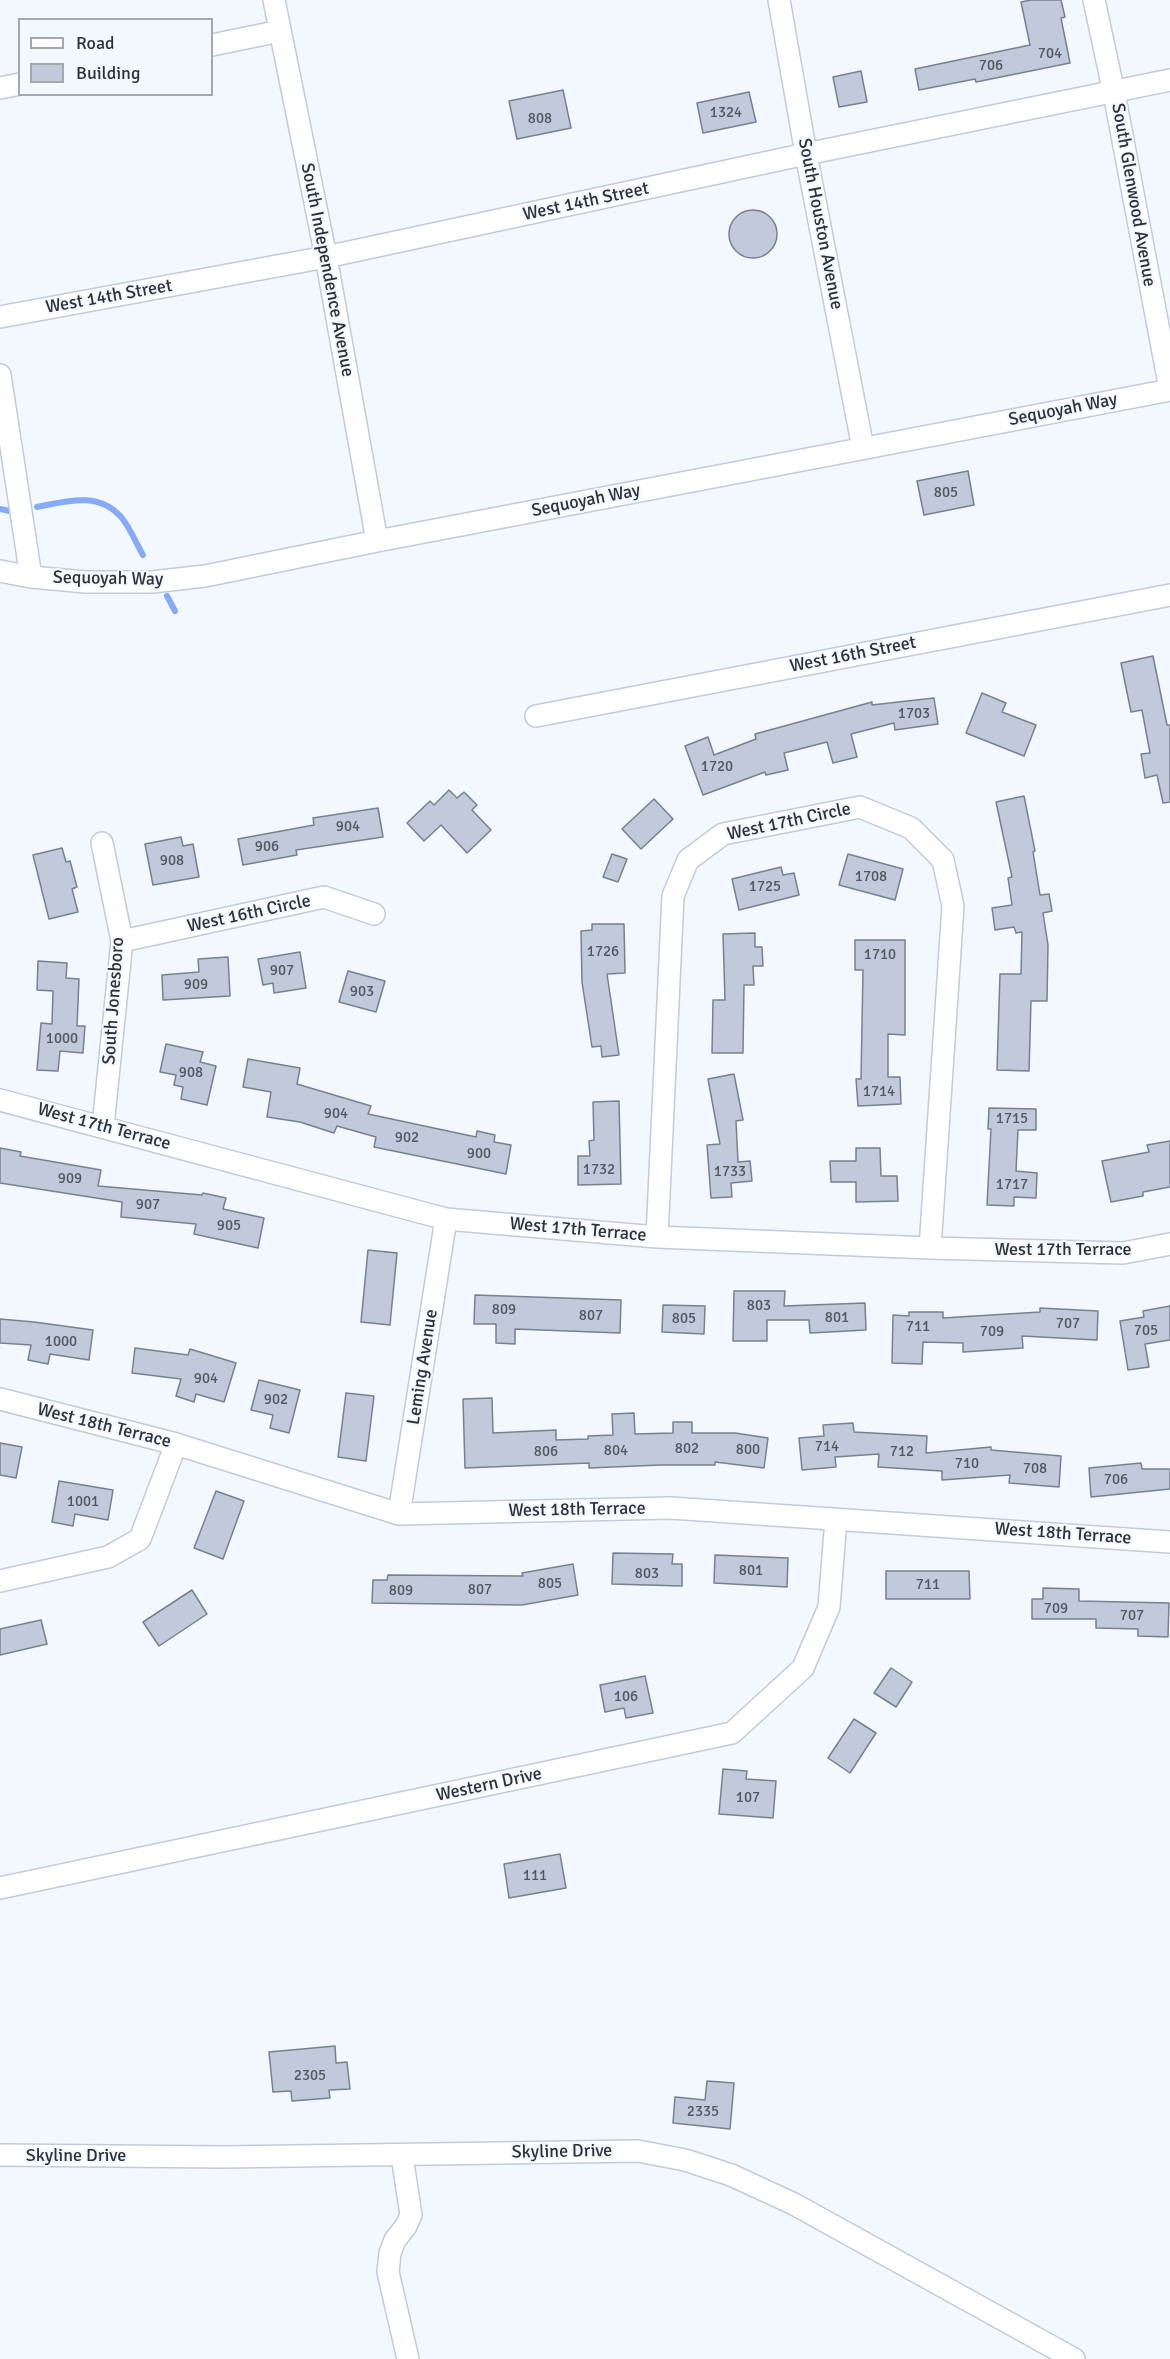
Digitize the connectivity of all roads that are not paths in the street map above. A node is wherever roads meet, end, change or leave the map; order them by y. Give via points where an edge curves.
1 (274, 0) edge
2 (779, 0) edge
3 (1094, 0) edge
4 (280, 31) junction
5 (213, 45) edge
6 (1170, 80) edge
7 (18, 84) edge
8 (0, 88) edge
9 (1114, 93) junction
10 (806, 154) junction
11 (326, 257) junction
12 (0, 317) edge
13 (0, 375) edge
14 (1170, 390) edge
15 (863, 448) junction
16 (377, 541) junction
17 (0, 571) edge
18 (31, 577) junction
19 (1170, 595) edge
20 (536, 716) dead end
21 (102, 843) dead end
22 (374, 914) dead end
23 (122, 941) junction
24 (0, 1100) edge
25 (104, 1126) junction
26 (446, 1219) junction
27 (657, 1237) junction
28 (1170, 1244) edge
29 (930, 1248) junction
30 (0, 1399) edge
31 (176, 1444) junction
32 (399, 1514) junction
33 (836, 1519) junction
34 (1170, 1542) edge
35 (0, 1581) edge
36 (0, 1888) edge
37 (0, 2156) edge
38 (402, 2156) junction
39 (408, 2359) edge
40 (1074, 2359) edge

1 - 4 street, South Independence Avenue
2 - 10 street, South Houston Avenue
3 - 9 street, South Glenwood Avenue
4 - 5 street
4 - 11 street, South Independence Avenue
6 - 9 street, West 14th Street
7 - 8 street
9 - 10 street, West 14th Street
9 - 14 street, South Glenwood Avenue
10 - 11 street, West 14th Street
10 - 15 street, South Houston Avenue
11 - 12 street, West 14th Street
11 - 16 street, South Independence Avenue
13 - 18 street
14 - 15 street, Sequoyah Way
15 - 16 street, Sequoyah Way
16 - 18 street, Sequoyah Way via 205,576 152,582
17 - 18 street, Sequoyah Way
19 - 20 street, West 16th Street
21 - 23 street, South Jonesboro
22 - 23 street, West 16th Circle via 324,897
23 - 25 street, South Jonesboro
24 - 25 street, West 17th Terrace
25 - 26 street, West 17th Terrace
26 - 27 street, West 17th Terrace
26 - 32 street, Leming Avenue
27 - 29 street, West 17th Terrace
27 - 29 street, West 17th Circle via 673,896 688,860 723,834 860,807 911,828 943,860 953,906
28 - 29 street, West 17th Terrace via 1123,1253
30 - 31 street, West 18th Terrace
31 - 32 street, West 18th Terrace
31 - 35 street via 140,1539 108,1557
32 - 33 street, West 18th Terrace via 671,1508
33 - 34 street, West 18th Terrace
33 - 36 street, Western Drive via 829,1607 803,1668 732,1733
37 - 38 street, Skyline Drive
38 - 39 street via 411,2215 395,2240 388,2272
38 - 40 street, Skyline Drive via 638,2151 685,2160 731,2175 794,2204

